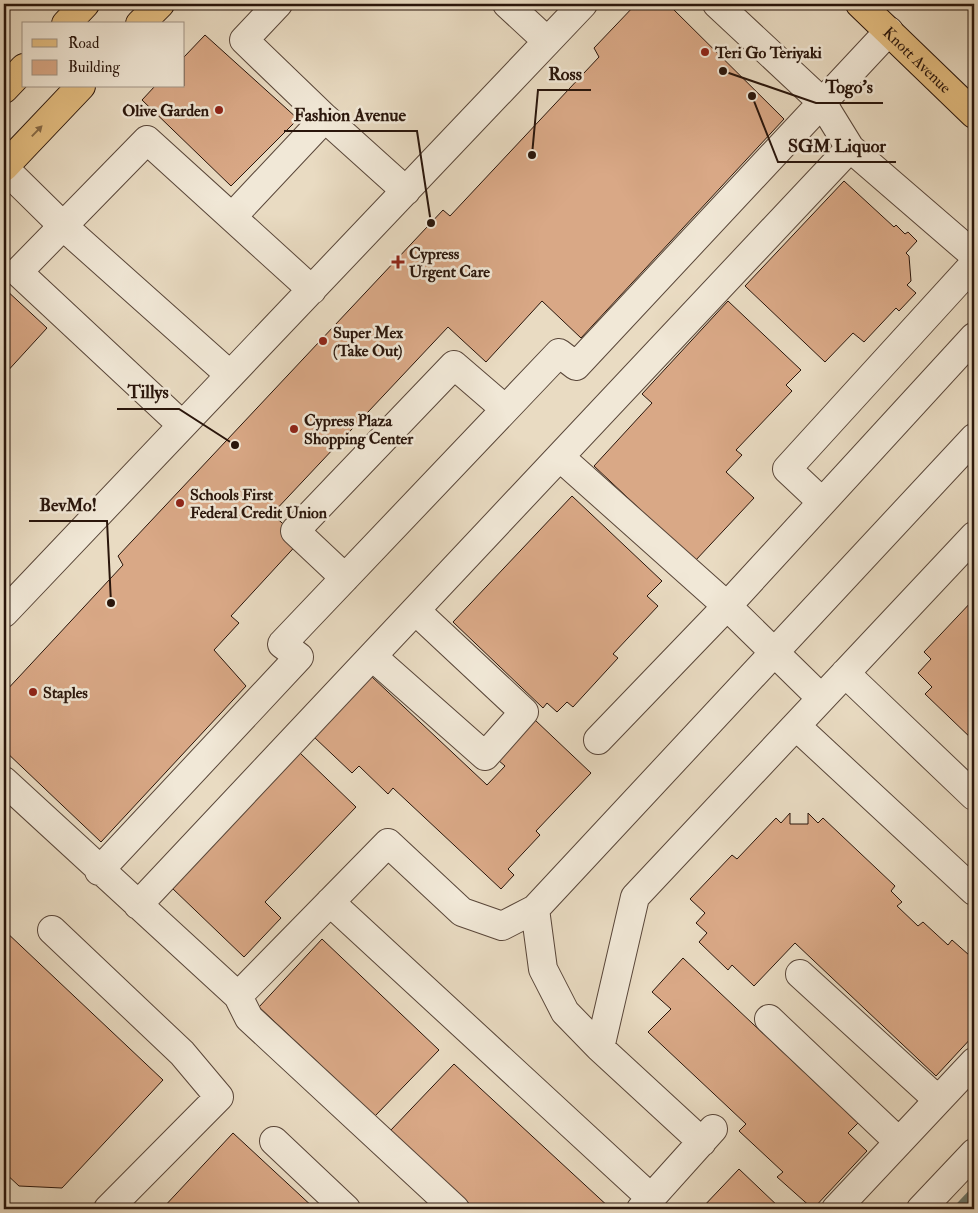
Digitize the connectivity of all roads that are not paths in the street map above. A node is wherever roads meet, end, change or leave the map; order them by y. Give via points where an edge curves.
1 (85, 4) edge
2 (160, 4) edge
3 (278, 4) edge
4 (507, 4) edge
5 (583, 4) edge
6 (717, 4) edge
7 (860, 4) edge
8 (68, 22) edge
9 (142, 22) edge
10 (889, 31) junction
11 (546, 40) junction
12 (22, 70) edge
13 (79, 88) edge
14 (4, 89) edge
15 (821, 101) junction
16 (974, 114) edge
17 (325, 118) junction
18 (850, 148) junction
19 (4, 167) edge
20 (406, 190) junction
21 (232, 217) junction
22 (63, 226) junction
23 (974, 255) edge
24 (974, 264) edge
25 (312, 290) junction
26 (974, 337) edge
27 (230, 375) junction
28 (505, 409) junction
29 (182, 425) junction
30 (974, 438) edge
31 (561, 458) junction
32 (822, 502) junction
33 (974, 536) edge
34 (345, 578) junction
35 (727, 606) junction
36 (416, 612) junction
37 (4, 613) edge
38 (775, 653) junction
39 (373, 657) junction
40 (845, 673) junction
41 (822, 698) junction
42 (796, 726) junction
43 (598, 740) dead end
44 (4, 781) edge
45 (974, 796) edge
46 (99, 871) junction
47 (974, 891) edge
48 (330, 902) junction
49 (138, 905) junction
50 (535, 909) junction
51 (52, 930) dead end
52 (800, 974) dead end
53 (238, 996) junction
54 (770, 1020) dead end
55 (600, 1048) junction
56 (974, 1062) edge
57 (938, 1100) junction
58 (274, 1141) dead end
59 (899, 1142) junction
60 (974, 1153) edge
61 (646, 1204) edge
62 (108, 1209) edge
63 (346, 1209) edge
64 (455, 1209) edge
65 (836, 1209) edge
66 (921, 1209) edge

1 - 8 main road
2 - 9 main road
3 - 17 lane via 244,40
4 - 11 lane
5 - 11 lane
6 - 15 lane
7 - 10 main road, Knott Avenue
10 - 15 lane
10 - 16 main road, Knott Avenue
11 - 20 lane
12 - 14 main road
19 -> 13 main road
15 - 18 lane
15 - 28 lane via 576,366 559,353
17 - 20 lane
17 - 21 lane
18 - 23 lane
18 - 31 lane
19 - 22 lane
20 - 25 lane
21 - 22 lane via 147,140
21 - 25 lane
22 - 27 lane
22 - 29 lane via 18,272
24 - 32 lane via 786,469
25 - 27 lane
26 - 32 lane
27 - 29 lane
28 - 34 lane
28 - 34 lane via 454,365 295,532
29 - 37 lane
30 - 38 lane
31 - 35 lane
31 - 36 lane
32 - 35 lane
33 - 40 lane
34 - 46 lane via 282,644 298,658
35 - 38 lane
35 - 43 lane
36 - 39 lane
36 - 39 lane via 524,712 485,756
38 - 41 lane
38 - 50 lane
39 - 49 lane
40 - 41 lane
40 - 45 lane
41 - 42 lane
42 - 47 lane
42 - 55 lane via 635,897
44 - 46 lane
46 - 49 lane
48 - 50 lane via 388,843 462,912 502,926
48 - 53 lane
48 - 61 lane
49 - 53 lane
50 - 55 lane via 543,969 565,1012
51 - 62 lane via 182,1053 219,1097
52 - 57 lane
53 - 64 lane via 249,1018
54 - 59 lane
55 - 61 lane via 708,1135
56 - 57 lane
57 - 59 lane
58 - 63 lane
59 - 65 lane
60 - 66 lane

